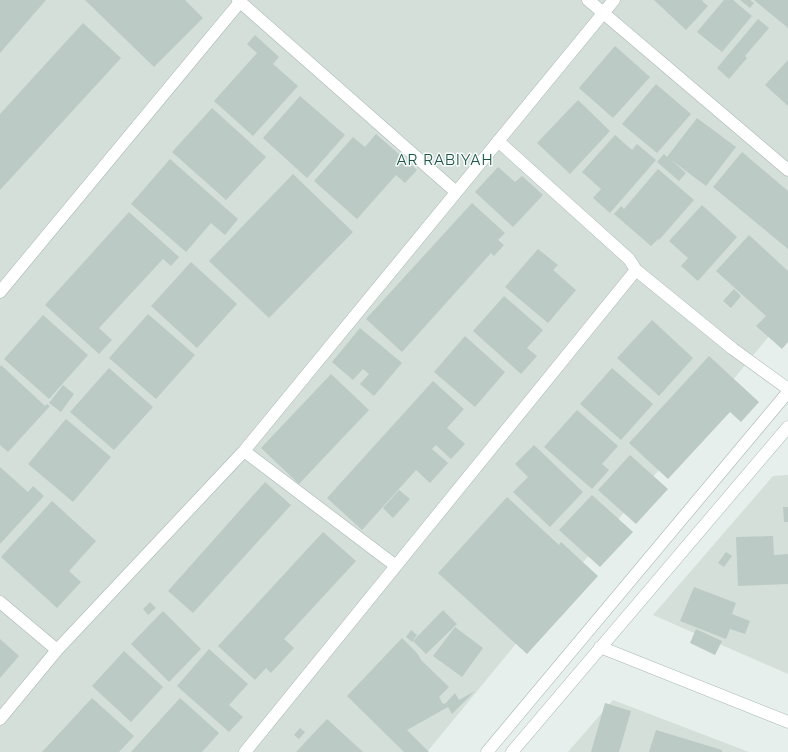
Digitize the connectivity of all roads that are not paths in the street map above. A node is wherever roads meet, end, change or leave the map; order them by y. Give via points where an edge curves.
1 (588, 0) edge
2 (605, 0) edge
3 (614, 0) edge
4 (239, 1) edge
5 (603, 13) junction
6 (498, 141) junction
7 (788, 170) edge
8 (456, 192) junction
9 (636, 270) junction
10 (0, 292) edge
11 (788, 389) edge
12 (788, 392) edge
13 (788, 427) edge
14 (244, 450) junction
15 (396, 566) junction
16 (0, 602) edge
17 (600, 648) junction
18 (57, 650) junction
19 (0, 719) edge
20 (788, 722) edge
21 (245, 752) edge
22 (486, 752) edge
23 (512, 752) edge

1 - 5 street
2 - 5 street
3 - 5 street
4 - 8 street
4 - 10 street
5 - 6 street
5 - 7 street
6 - 8 street
6 - 9 street via 629,259
8 - 14 street
9 - 11 street via 733,349
9 - 15 street
12 - 22 street
13 - 17 street
14 - 15 street
14 - 18 street
15 - 21 street
16 - 18 street
17 - 20 street
17 - 23 street
18 - 19 street

